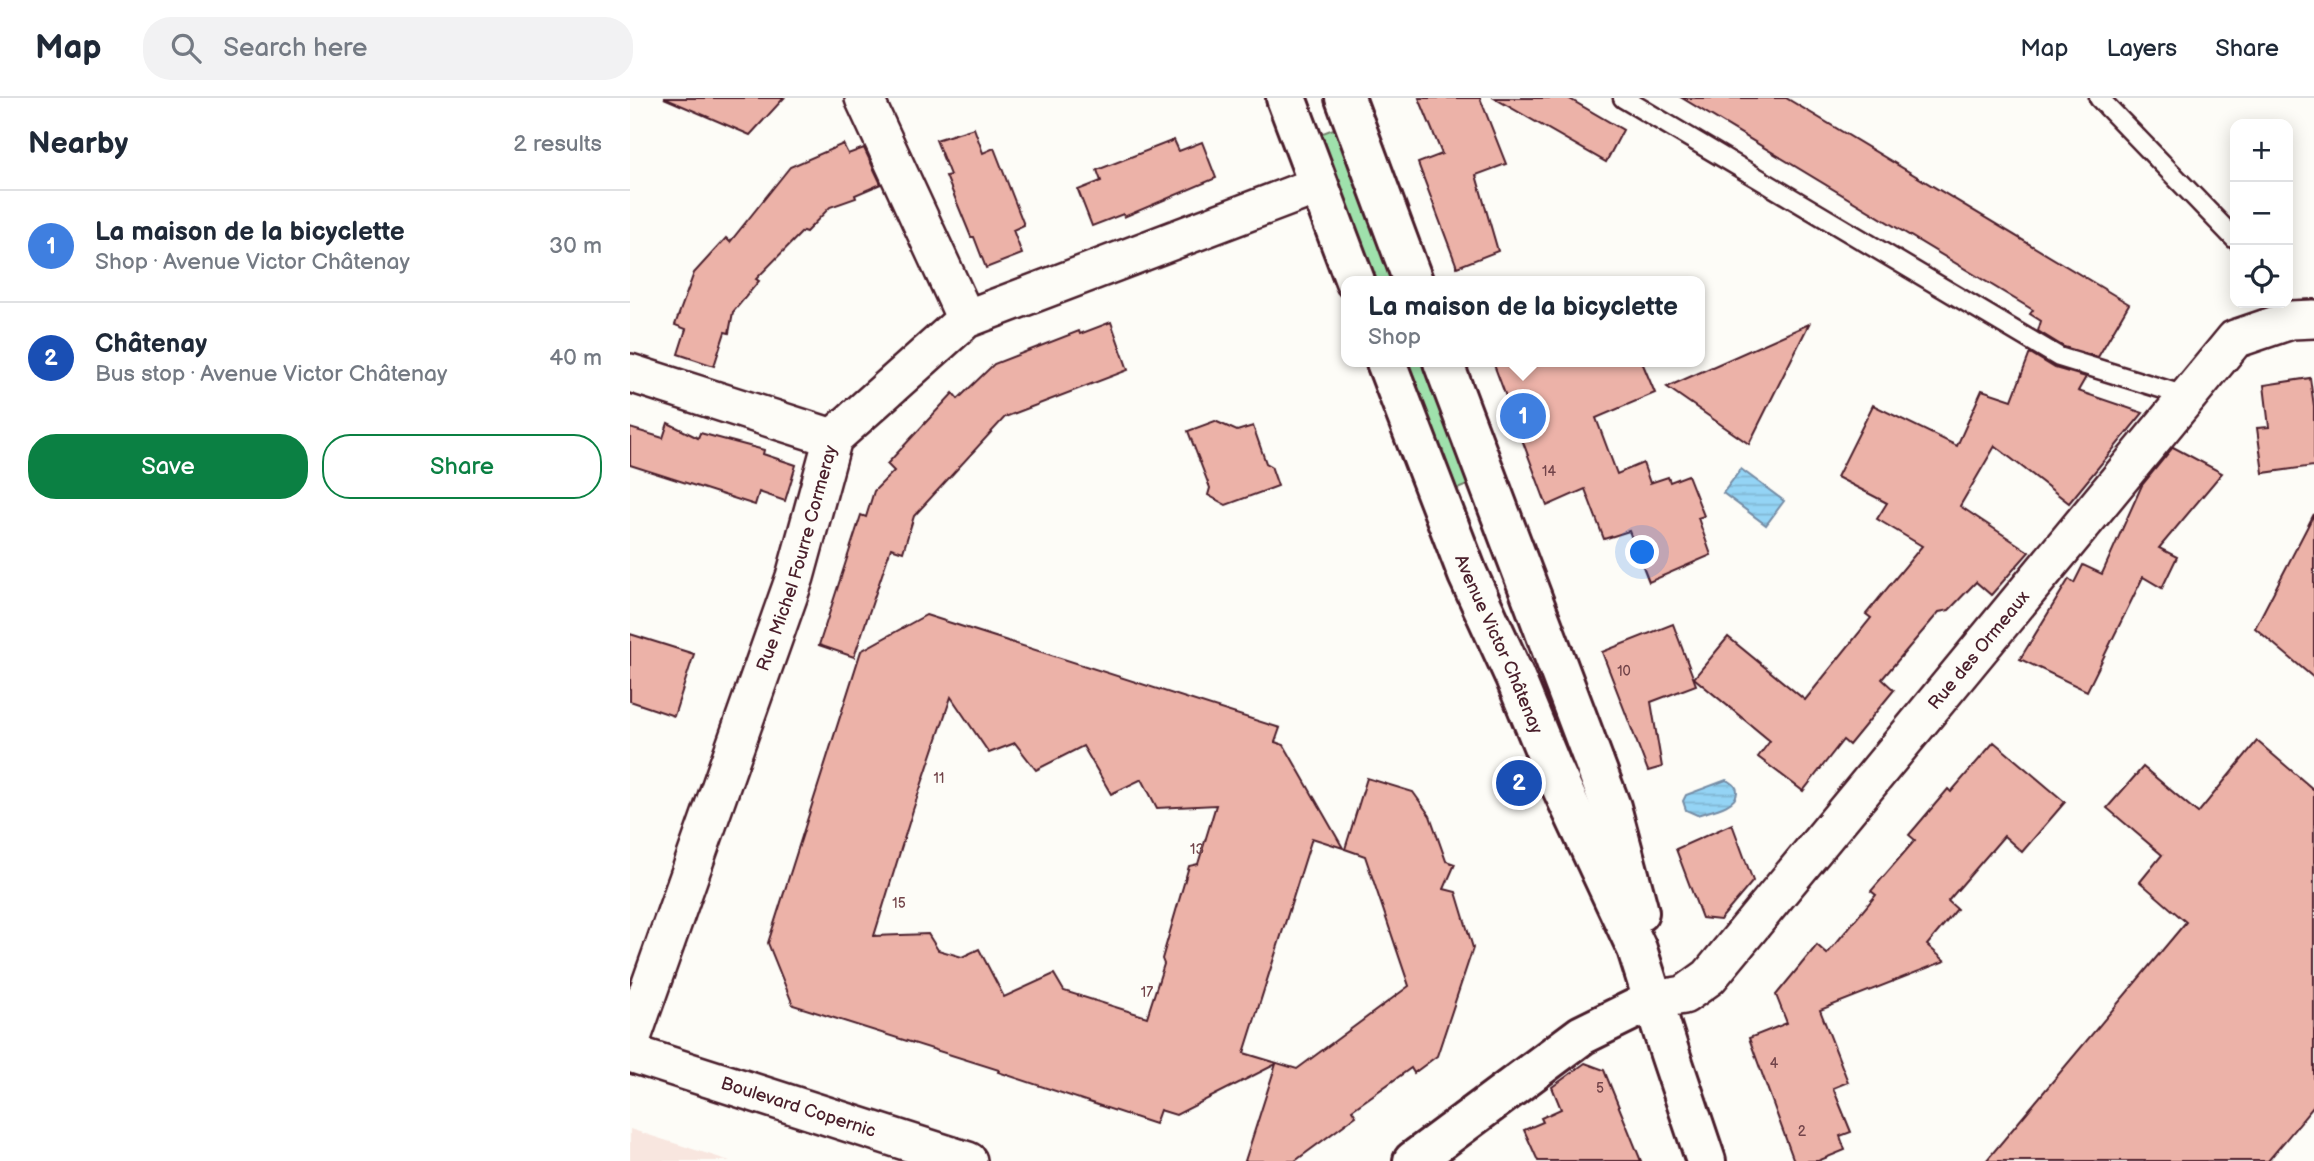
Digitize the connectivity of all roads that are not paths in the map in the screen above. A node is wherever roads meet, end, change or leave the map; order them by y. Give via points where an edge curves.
1 (864, 98) edge
2 (1286, 98) edge
3 (1345, 98) edge
4 (1623, 98) edge
5 (2099, 98) edge
6 (1319, 185) junction
7 (2230, 234) edge
8 (1353, 276) edge
9 (1411, 276) edge
10 (2296, 314) edge
11 (966, 319) junction
12 (1387, 367) edge
13 (1445, 367) edge
14 (630, 373) edge
15 (2186, 396) junction
16 (833, 438) junction
17 (1653, 1000) junction
18 (630, 1043) edge
19 (630, 1053) edge
20 (968, 1161) edge
21 (1413, 1161) edge
22 (1706, 1161) edge

1 - 11 street
2 - 6 main road
3 - 9 main road
4 - 15 lane via 2059,357
5 - 7 lane
6 - 8 main road
6 - 11 street, Rue Michel Fourre Cormeray
10 - 15 street, Rue des Ormeaux via 2235,339
11 - 16 street, Rue Michel Fourre Cormeray
12 - 17 main road, Avenue Victor Châtenay via 1468,575 1637,949
13 - 17 main road, Avenue Victor Châtenay via 1611,807 1647,945
14 - 16 street
15 - 17 street, Rue des Ormeaux via 1709,977 1684,995
16 - 18 street, Rue Michel Fourre Cormeray via 795,577
17 - 21 main road via 1581,1035
17 - 22 main road, Avenue Victor Châtenay
19 - 20 street, Boulevard Copernic

